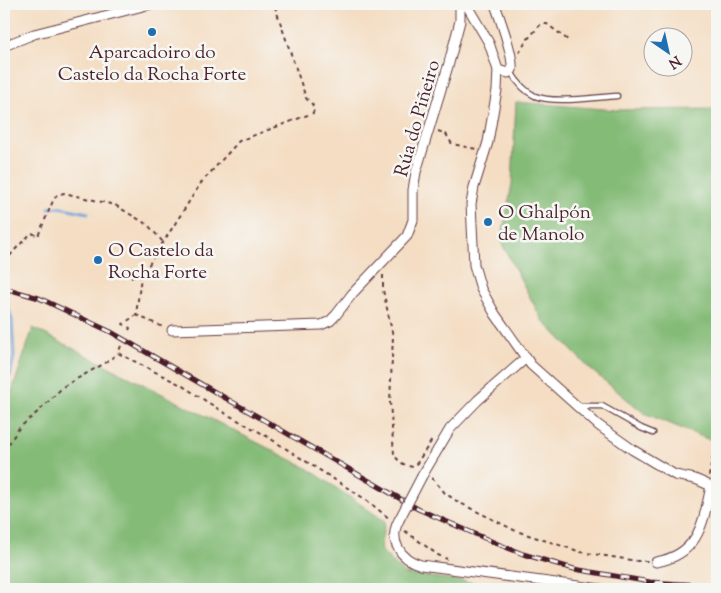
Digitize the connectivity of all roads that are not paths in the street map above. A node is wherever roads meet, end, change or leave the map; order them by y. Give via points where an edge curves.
1 (151, 4) edge
2 (460, 4) edge
3 (466, 4) edge
4 (495, 4) edge
5 (4, 46) edge
6 (511, 68) junction
7 (498, 70) junction
8 (617, 96) dead end
9 (172, 330) road end
10 (526, 358) junction
11 (576, 406) junction
12 (653, 432) dead end
13 (656, 562) road end
14 (601, 589) edge

1 - 5 street via 34,34
2 - 9 street, Rúa do Piñeiro via 460,21 450,63 416,172 413,220 407,236 336,315 321,326
3 - 7 street via 489,44
4 - 6 street
6 - 7 street
6 - 8 lane via 522,88 537,97 559,100
7 - 10 street via 485,151 471,204 474,265 487,300
10 - 11 street
10 - 14 street, bridge via 450,429 398,522 395,533 397,548 412,563
11 - 12 lane via 602,406
11 - 13 street via 633,450 675,475 711,486 696,537 674,556

